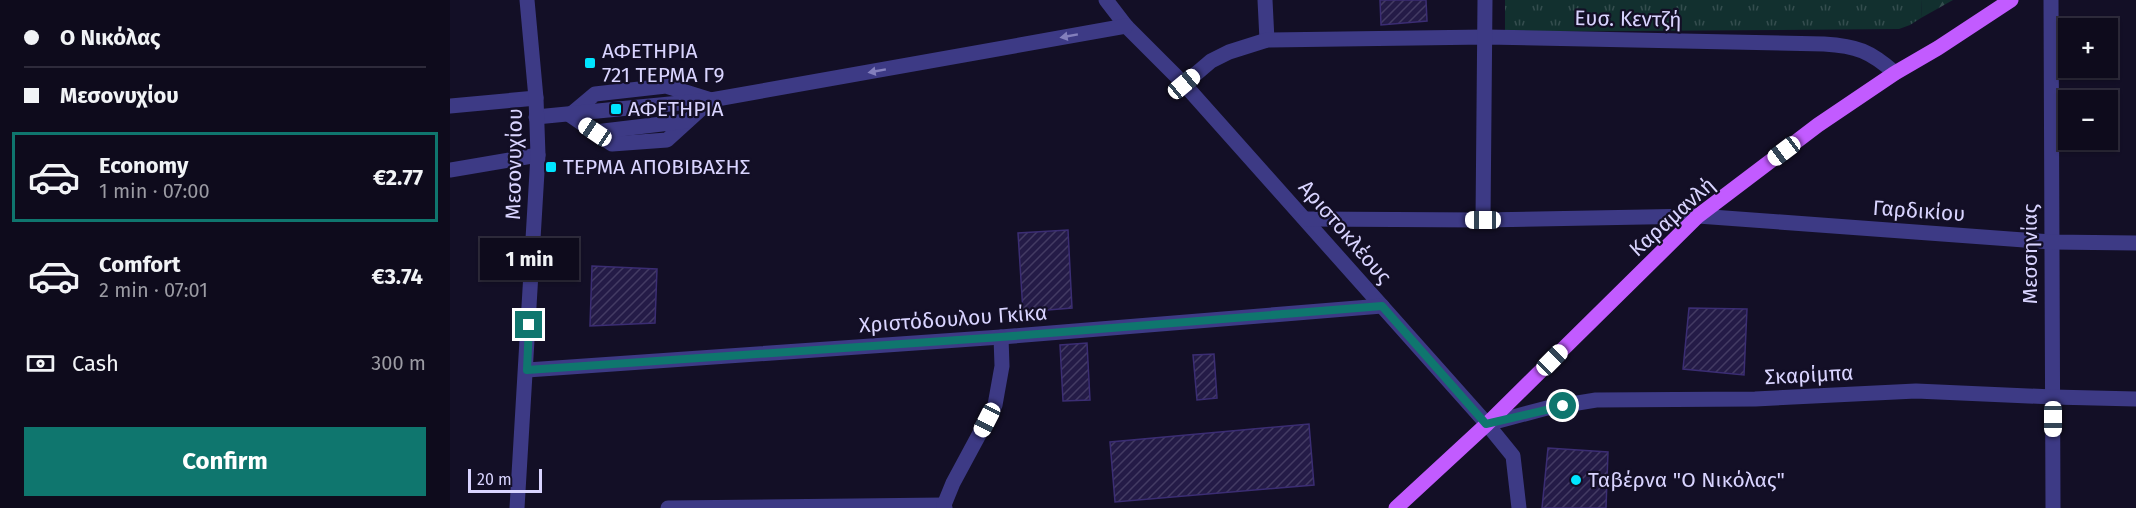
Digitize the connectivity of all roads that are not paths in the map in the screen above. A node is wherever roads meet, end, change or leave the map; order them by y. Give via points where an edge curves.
1 (527, 0) edge
2 (1106, 0) edge
3 (1265, 0) edge
4 (1485, 0) edge
5 (2011, 0) edge
6 (2051, 0) edge
7 (1126, 26) junction
8 (1486, 37) junction
9 (1267, 40) junction
10 (1895, 73) junction
11 (1184, 84) junction
12 (536, 98) junction
13 (711, 100) junction
14 (450, 106) edge
15 (570, 115) junction
16 (536, 117) junction
17 (538, 155) junction
18 (450, 170) edge
19 (1698, 216) junction
20 (1306, 219) junction
21 (1483, 220) junction
22 (2051, 242) junction
23 (2136, 243) edge
24 (1382, 306) junction
25 (1001, 337) junction
26 (527, 370) junction
27 (2053, 397) junction
28 (2136, 399) edge
29 (1486, 424) junction
30 (944, 506) edge
31 (517, 508) edge
32 (668, 508) edge
33 (1395, 508) edge
34 (1518, 508) edge
35 (2053, 508) edge

1 - 12 street, Μεσονυχίου
2 - 7 street, Αριστοκλέους
3 - 9 street
4 - 8 street
5 - 10 main road, Καραμανλή
6 - 22 street, Μεσσηνίας
7 - 11 street, Αριστοκλέους
7 -> 13 street
8 - 9 street, Ευσ. Κεντζή
8 - 10 street, Ευσ. Κεντζή via 1844,45 1876,57
8 - 21 street
9 - 11 street, Ευσ. Κεντζή via 1211,61
10 - 19 main road, Καραμανλή via 1818,125
11 - 20 street, Αριστοκλέους
12 - 14 street
12 - 16 street, Μεσονυχίου
13 - 15 street
13 - 15 street via 667,140 612,144
15 - 16 street
16 - 17 street, Μεσονυχίου
17 - 18 street
17 - 26 street, Μεσονυχίου
19 - 21 street, Γαρδικίου
19 - 22 street, Γαρδικίου
19 - 29 main road, Καραμανλή
20 - 21 street, Γαρδικίου
20 - 24 street, Αριστοκλέους
22 - 23 street, Γαρδικίου
22 - 27 street, Μεσσηνίας
24 - 25 street, Χριστόδουλου Γκίκα
24 - 29 street, Αριστοκλέους
25 - 26 street, Χριστόδουλου Γκίκα
25 - 30 street via 1002,366 995,405 952,483
26 - 31 street, Μεσονυχίου
27 - 28 street, Σκαρίμπα
27 - 29 street, Σκαρίμπα via 1916,391 1755,399 1596,400
27 - 35 street, Μεσσηνίας
29 - 33 main road, Καραμανλή
29 - 34 street, Αριστοκλέους via 1513,456
30 - 32 street

